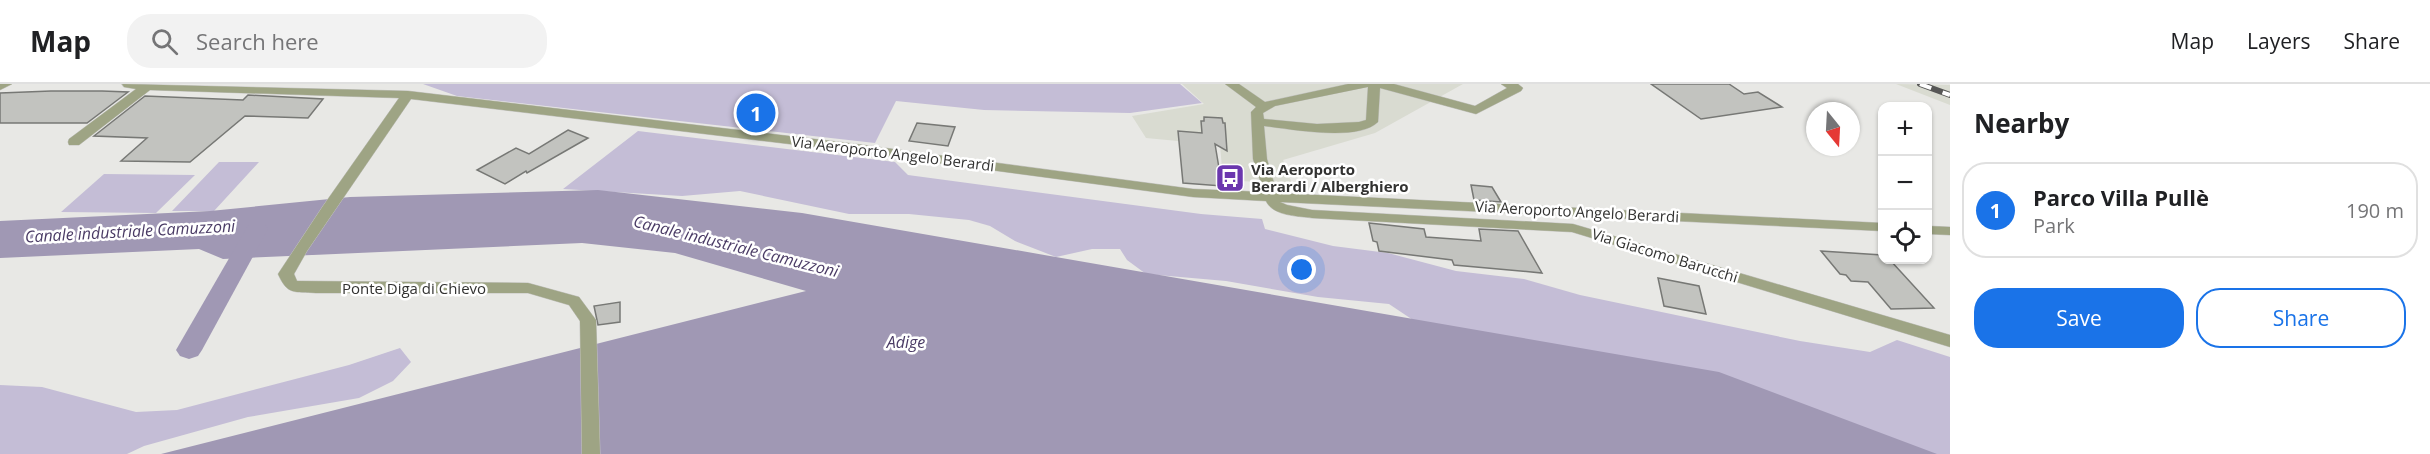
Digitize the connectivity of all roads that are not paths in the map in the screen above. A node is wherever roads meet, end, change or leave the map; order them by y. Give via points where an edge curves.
1 (6, 84) edge
2 (128, 84) edge
3 (398, 84) edge
4 (1231, 84) edge
5 (1366, 84) edge
6 (1374, 84) edge
7 (1380, 84) edge
8 (1507, 84) edge
9 (148, 85) edge
10 (0, 86) edge
11 (408, 95) junction
12 (1263, 106) junction
13 (1258, 122) junction
14 (74, 142) dead end
15 (1270, 196) junction
16 (1878, 227) edge
17 (1932, 230) edge
18 (1950, 231) edge
19 (1950, 341) edge
20 (591, 454) edge

1 - 10 street
2 - 9 street, Via Aeroporto Angelo Berardi
3 - 11 street
4 - 12 street
5 - 12 street
6 - 13 street via 1372,122 1362,128
7 - 8 street via 1476,110 1517,88
9 - 11 street, Via Aeroporto Angelo Berardi
9 - 14 street
11 - 15 street, Via Aeroporto Angelo Berardi via 1193,193
11 - 20 street, Ponte Diga di Chievo via 338,193 286,274 286,280 291,286 316,288 528,288 574,301 588,320
12 - 13 street via 1257,112
13 - 15 street via 1260,159
15 - 16 street, Via Aeroporto Angelo Berardi
15 - 19 street, Via Giacomo Barucchi via 1283,209 1312,214 1573,228
17 - 18 street

